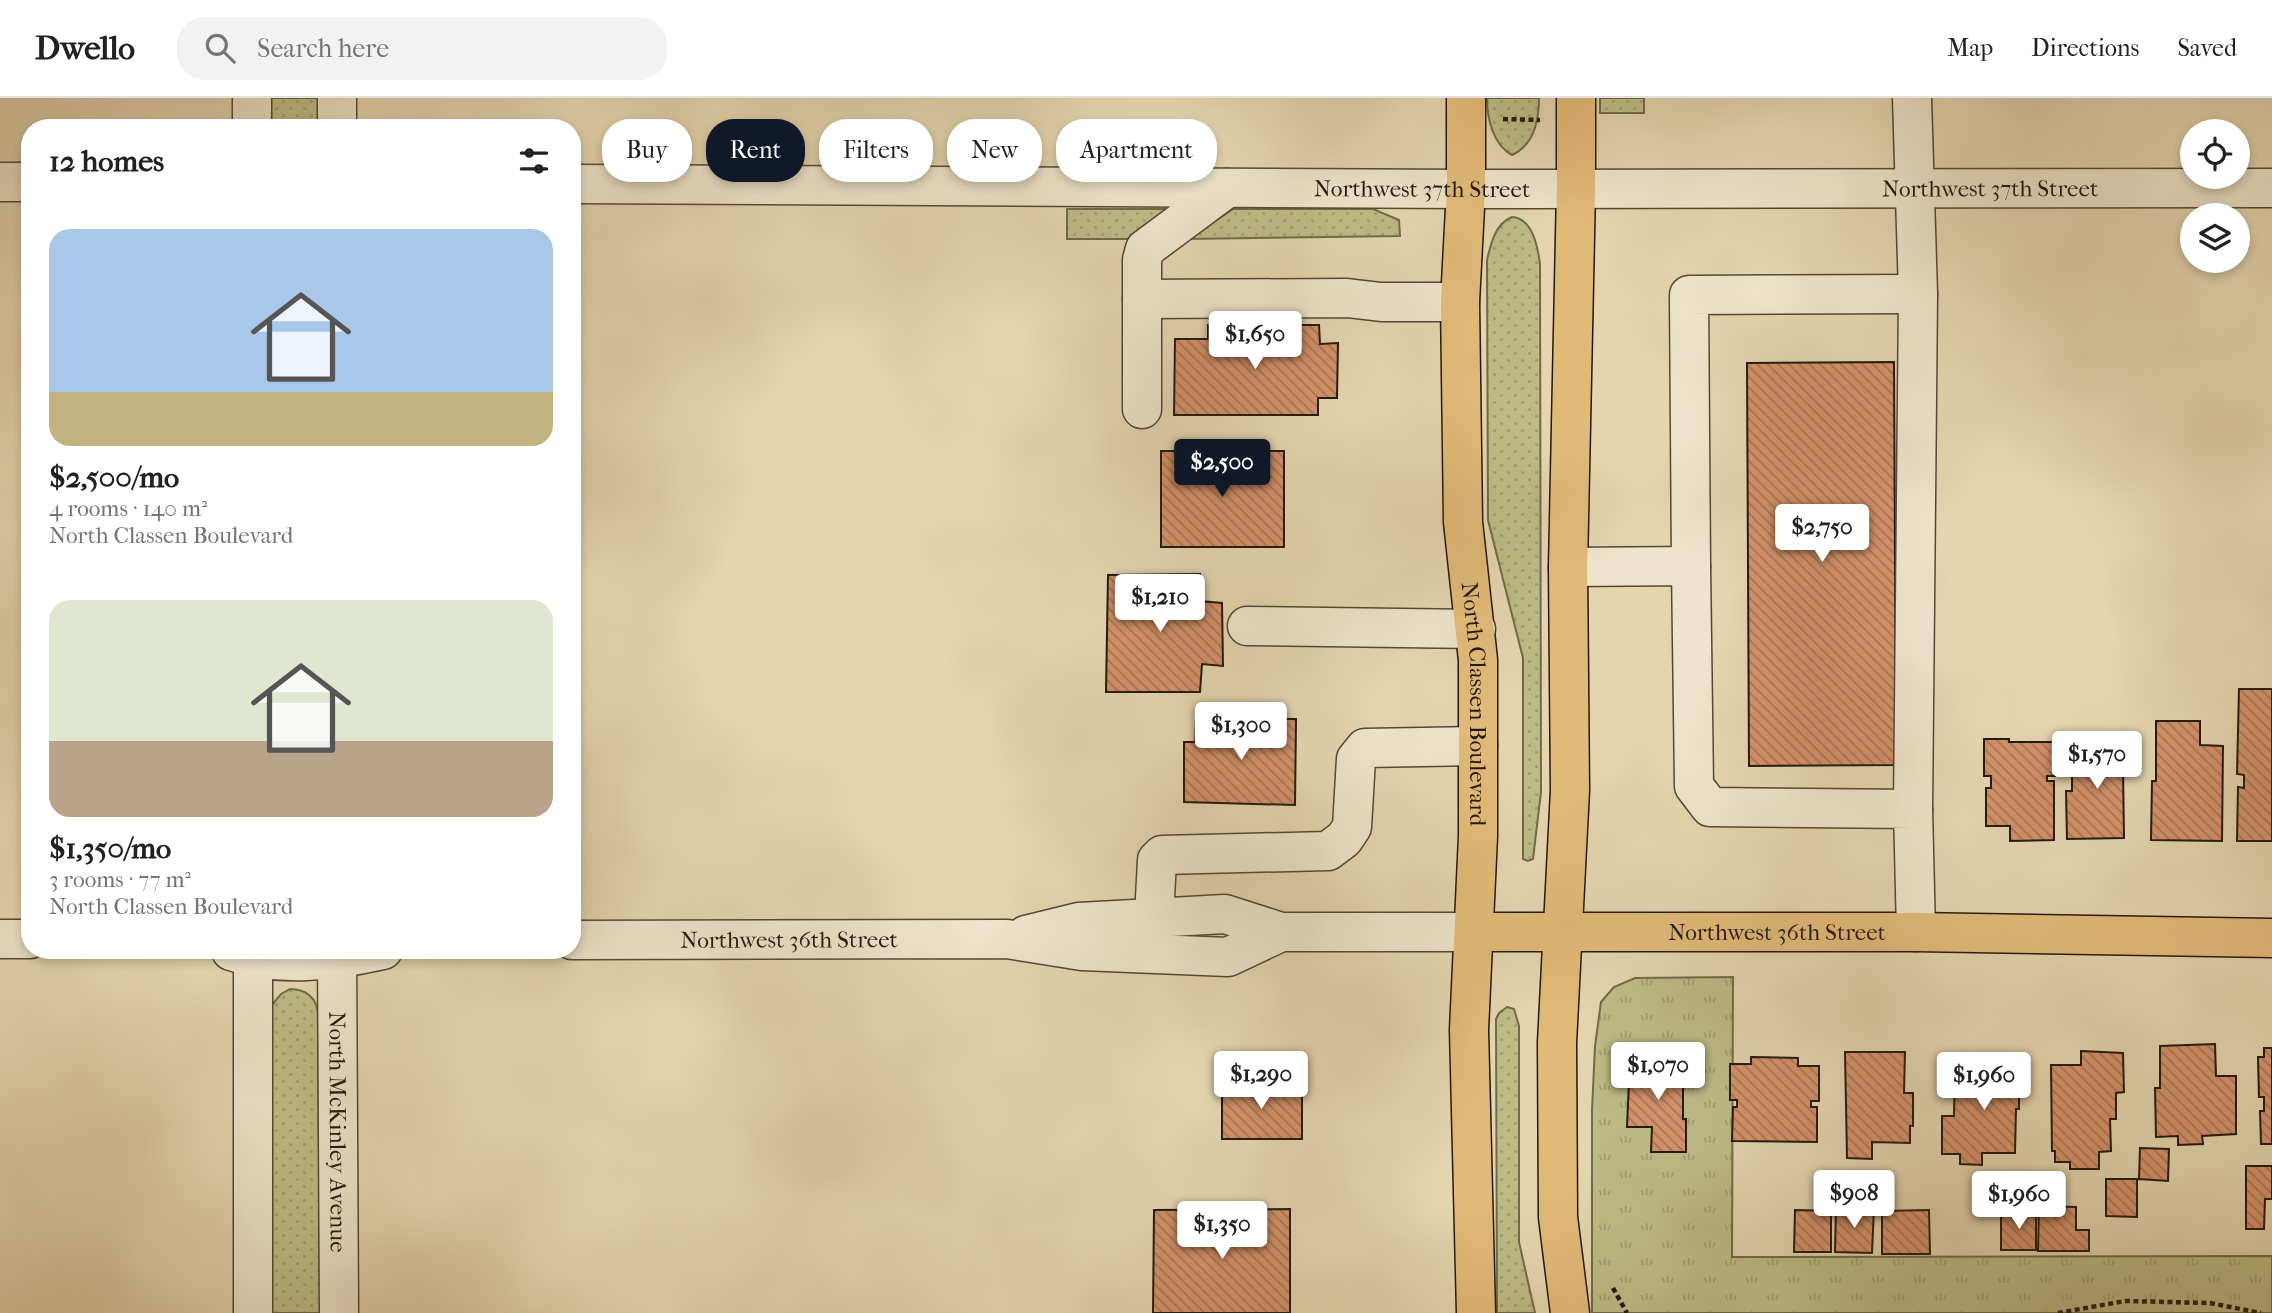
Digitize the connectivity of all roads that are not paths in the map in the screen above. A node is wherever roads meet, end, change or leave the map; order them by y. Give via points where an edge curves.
1 (252, 98) edge
2 (337, 98) edge
3 (1576, 98) edge
4 (1912, 98) edge
5 (1479, 109) edge
6 (252, 119) edge
7 (337, 119) edge
8 (0, 182) edge
9 (21, 182) edge
10 (581, 184) edge
11 (1227, 188) junction
12 (2272, 188) edge
13 (1466, 189) junction
14 (1576, 189) junction
15 (1916, 189) junction
16 (1918, 294) junction
17 (1142, 299) junction
18 (1460, 302) junction
19 (1142, 409) dead end
20 (1691, 566) junction
21 (1568, 567) junction
22 (1247, 626) dead end
23 (1476, 629) junction
24 (1478, 746) junction
25 (1913, 809) junction
26 (1154, 918) junction
27 (1281, 932) junction
28 (1474, 932) junction
29 (1564, 932) junction
30 (1916, 932) junction
31 (2272, 938) edge
32 (0, 939) edge
33 (21, 939) edge
34 (1007, 939) junction
35 (581, 940) edge
36 (245, 959) edge
37 (337, 959) edge
38 (253, 1313) edge
39 (339, 1313) edge
40 (1476, 1313) edge
41 (1570, 1313) edge

1 - 6 street
2 - 7 street
3 - 14 main road
4 - 15 street
5 - 13 main road, North Classen Boulevard
8 - 9 street
10 - 11 street, Northwest 37th Street
11 - 13 street, Northwest 37th Street
11 - 17 street via 1145,249
12 - 15 street, Northwest 37th Street
13 - 14 street, Northwest 37th Street
13 - 18 main road, North Classen Boulevard
14 - 15 street, Northwest 37th Street
14 - 21 main road
15 - 16 street
16 - 20 street via 1689,295
16 - 25 street
17 - 18 street
17 - 19 street
18 - 23 main road, North Classen Boulevard via 1463,522
20 - 21 street
20 - 25 street via 1694,786 1710,807
21 - 29 main road via 1570,790
22 - 23 street
23 - 24 main road, North Classen Boulevard
24 - 26 street via 1365,748 1356,759 1352,827 1328,850 1162,855 1157,860
24 - 28 main road, North Classen Boulevard
25 - 30 street
26 - 27 street, Northwest 36th Street via 1225,914
26 - 34 street, Northwest 36th Street via 1079,922
27 - 28 street, Northwest 36th Street
27 - 34 street, Northwest 36th Street via 1228,957 1082,951
28 - 29 main road, Northwest 36th Street
28 - 40 main road, North Classen Boulevard via 1469,1030
29 - 30 main road, Northwest 36th Street
29 - 41 main road via 1557,1043 1558,1217
30 - 31 main road, Northwest 36th Street
32 - 33 street
34 - 35 street, Northwest 36th Street
36 - 38 street
37 - 39 street, North McKinley Avenue

